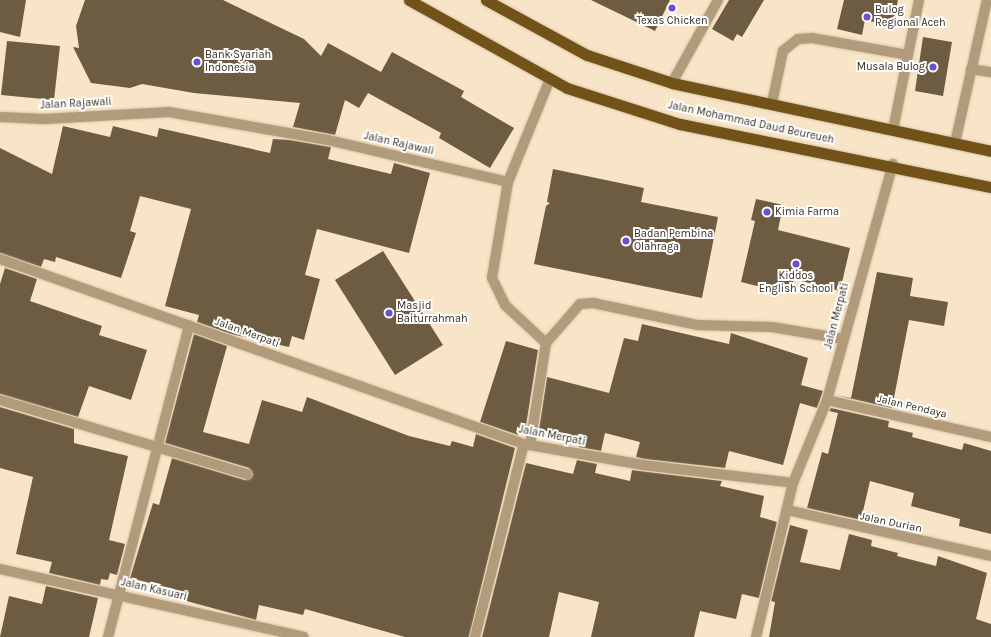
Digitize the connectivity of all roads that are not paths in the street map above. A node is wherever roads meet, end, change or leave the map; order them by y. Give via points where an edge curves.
1 (409, 0) edge
2 (486, 0) edge
3 (718, 0) edge
4 (919, 0) edge
5 (987, 0) edge
6 (908, 55) junction
7 (971, 69) junction
8 (991, 72) edge
9 (550, 79) junction
10 (672, 83) junction
11 (772, 103) junction
12 (0, 117) edge
13 (893, 130) junction
14 (955, 143) junction
15 (991, 151) edge
16 (893, 164) junction
17 (508, 182) junction
18 (991, 187) edge
19 (0, 259) edge
20 (189, 325) junction
21 (842, 339) junction
22 (546, 343) junction
23 (0, 400) edge
24 (828, 400) junction
25 (991, 437) edge
26 (527, 444) junction
27 (157, 446) junction
28 (247, 474) dead end
29 (793, 483) junction
30 (787, 510) junction
31 (991, 556) edge
32 (0, 569) edge
33 (119, 595) junction
34 (108, 637) edge
35 (303, 637) edge
36 (475, 637) edge
37 (756, 637) edge

1 - 9 highway, Jalan Mohammad Daud Beureueh
2 - 10 highway, Jalan Mohammad Daud Beureueh via 587,55
3 - 10 street
4 - 6 street
5 - 7 street
6 - 11 street via 812,38 798,39 783,51
6 - 13 street
7 - 8 street
7 - 14 street
9 - 16 highway, Jalan Mohammad Daud Beureueh via 567,88 680,124
9 - 17 street
10 - 11 highway, Jalan Mohammad Daud Beureueh
11 - 13 highway, Jalan Mohammad Daud Beureueh
12 - 17 street, Jalan Rajawali via 44,119 169,112 328,140
13 - 14 highway, Jalan Mohammad Daud Beureueh
14 - 15 highway, Jalan Mohammad Daud Beureueh
16 - 18 highway, Jalan Mohammad Daud Beureueh
16 - 21 street, Jalan Merpati
17 - 22 street via 492,278 505,305
19 - 20 street, Jalan Merpati
20 - 26 street, Jalan Merpati
20 - 27 street
21 - 22 street via 772,327 697,325 593,303 580,304
21 - 24 street, Jalan Merpati
22 - 26 street
23 - 27 street
24 - 25 street, Jalan Pendaya
24 - 29 street, Jalan Merpati
26 - 29 street, Jalan Merpati via 644,465
26 - 36 street
27 - 28 street
27 - 33 street
29 - 30 street
30 - 31 street, Jalan Durian
30 - 37 street
32 - 33 street, Jalan Kasuari
33 - 34 street
33 - 35 street, Jalan Kasuari

